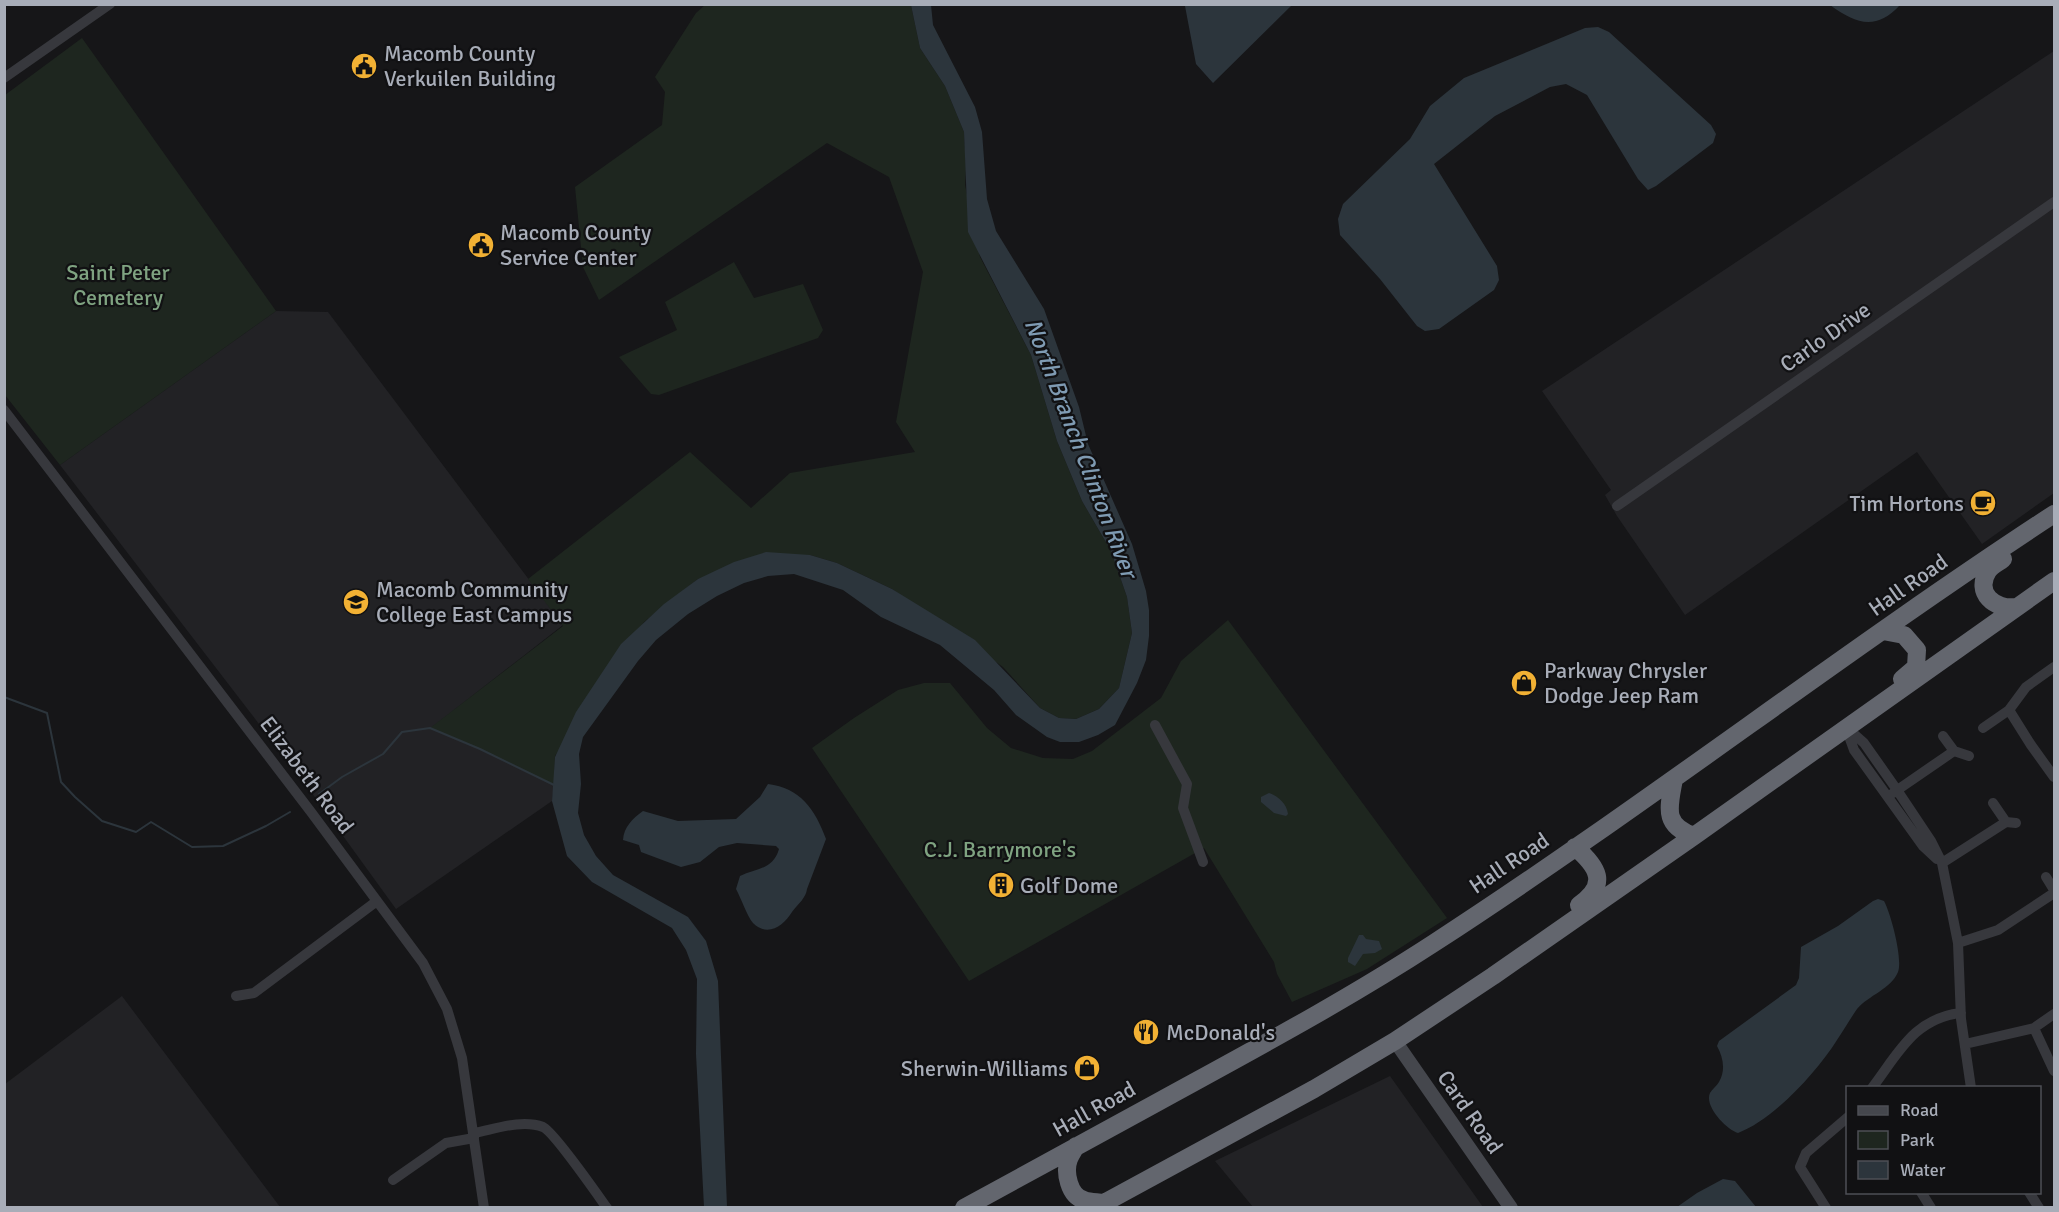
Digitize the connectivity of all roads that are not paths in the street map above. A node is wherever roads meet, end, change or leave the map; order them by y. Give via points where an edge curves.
1 (110, 4) edge
2 (4, 78) edge
3 (2055, 202) edge
4 (4, 410) edge
5 (1617, 506) dead end
6 (2055, 514) edge
7 (2055, 524) edge
8 (2055, 581) edge
9 (2016, 607) junction
10 (1883, 631) junction
11 (2055, 667) edge
12 (2009, 710) junction
13 (1155, 725) dead end
14 (1846, 728) junction
15 (1983, 728) dead end
16 (1943, 736) dead end
17 (1954, 751) junction
18 (1969, 756) dead end
19 (2055, 777) edge
20 (1674, 779) junction
21 (1897, 790) junction
22 (1888, 797) junction
23 (1993, 803) dead end
24 (1694, 836) junction
25 (1575, 847) junction
26 (1203, 862) dead end
27 (1942, 863) junction
28 (2046, 877) dead end
29 (2055, 892) edge
30 (377, 901) junction
31 (1958, 943) junction
32 (1505, 967) junction
33 (236, 996) dead end
34 (1961, 1013) junction
35 (2055, 1014) edge
36 (2034, 1028) junction
37 (1395, 1041) junction
38 (1965, 1044) junction
39 (2055, 1071) edge
40 (1873, 1086) edge
41 (1971, 1086) edge
42 (1846, 1119) edge
43 (474, 1136) junction
44 (1076, 1146) junction
45 (393, 1180) dead end
46 (1922, 1194) edge
47 (2030, 1194) edge
48 (1099, 1205) edge
49 (484, 1208) edge
50 (607, 1208) edge
51 (964, 1208) edge
52 (1511, 1208) edge
53 (1826, 1208) edge
54 (1931, 1208) edge
55 (2039, 1208) edge

1 - 2 street
3 - 5 street, Carlo Drive
4 - 30 street, Elizabeth Road
6 - 10 highway, Hall Road
7 - 9 highway via 1986,574 1984,590 1988,597 1999,607
8 - 9 highway
9 - 14 highway
10 - 14 highway via 1904,635 1912,643 1917,650 1916,667
10 - 20 highway, Hall Road
11 - 12 street via 2026,687
12 - 15 street
12 - 19 street
13 - 26 street via 1187,784 1183,808
14 - 21 street via 1864,743
14 - 22 street via 1854,750
14 - 24 highway
16 - 17 street
17 - 18 street
17 - 21 street
20 - 24 highway via 1669,809 1672,821
20 - 25 highway, Hall Road
21 - 22 street
21 - 27 street
22 - 27 street via 1923,846
23 - 27 street via 2011,822
24 - 32 highway
25 - 32 highway via 1595,869 1597,888 1586,901 1519,948
25 - 44 highway, Hall Road via 1355,993
27 - 31 street
28 - 29 street
29 - 31 street via 1998,930
30 - 33 street via 254,993
30 - 43 street, Elizabeth Road via 416,953 447,1009 462,1058
31 - 34 street
32 - 37 highway
34 - 38 street
34 - 40 street via 1929,1021 1914,1033
35 - 36 street
36 - 38 street
36 - 39 street
37 - 48 highway
37 - 52 street, Card Road
38 - 41 street
42 - 53 street via 1806,1153 1800,1167
43 - 45 street via 434,1149
43 - 49 street, Elizabeth Road
43 - 50 street via 522,1124 544,1128
44 - 48 highway via 1067,1167 1071,1188 1076,1197
44 - 51 highway, Hall Road
46 - 54 street
47 - 55 street

